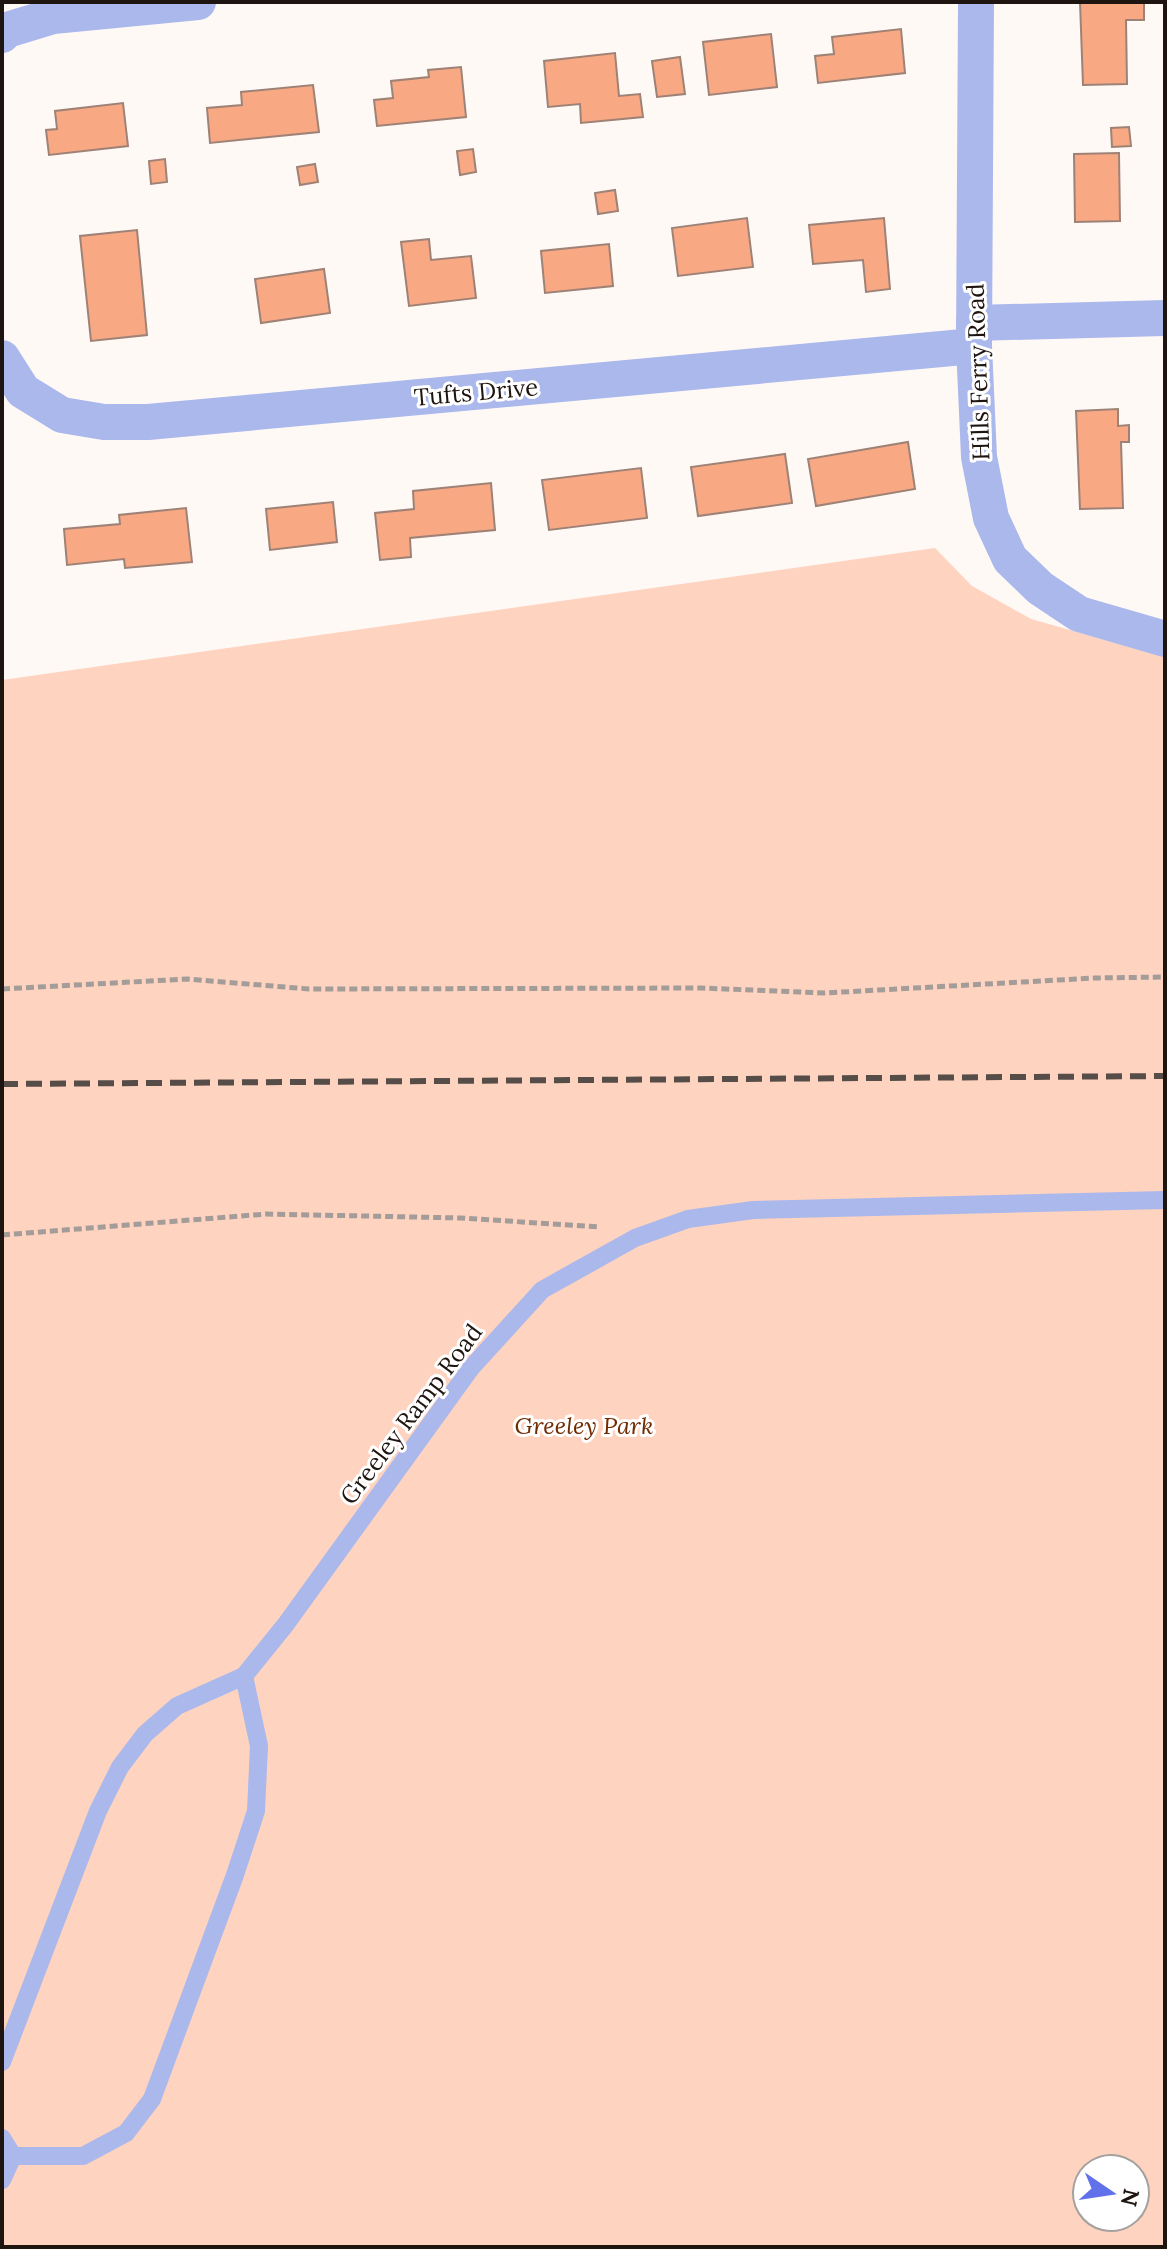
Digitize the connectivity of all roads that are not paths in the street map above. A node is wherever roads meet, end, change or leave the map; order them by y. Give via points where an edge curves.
1 (198, 2) edge
2 (976, 2) edge
3 (2, 35) edge
4 (1165, 318) edge
5 (974, 334) junction
6 (2, 358) edge
7 (1165, 639) edge
8 (1165, 1200) edge
9 (244, 1676) junction
10 (2, 2062) edge
11 (2, 2138) edge
12 (13, 2156) junction
13 (2, 2180) edge

1 - 3 street via 53,16
2 - 5 street, Hills Ferry Road
4 - 5 street, Tufts Drive
5 - 6 street, Tufts Drive via 133,422 62,415 23,391
5 - 7 street, Hills Ferry Road via 979,457 991,518 1010,559 1079,614
8 - 9 lane, Greeley Ramp Road via 753,1210 688,1219 635,1238 542,1290 471,1368
9 - 10 lane, Greeley Ramp Road via 177,1706 145,1734 120,1767 98,1811
9 - 12 lane via 259,1746 256,1811 152,2099 126,2133 83,2156
11 - 12 lane
12 - 13 lane

